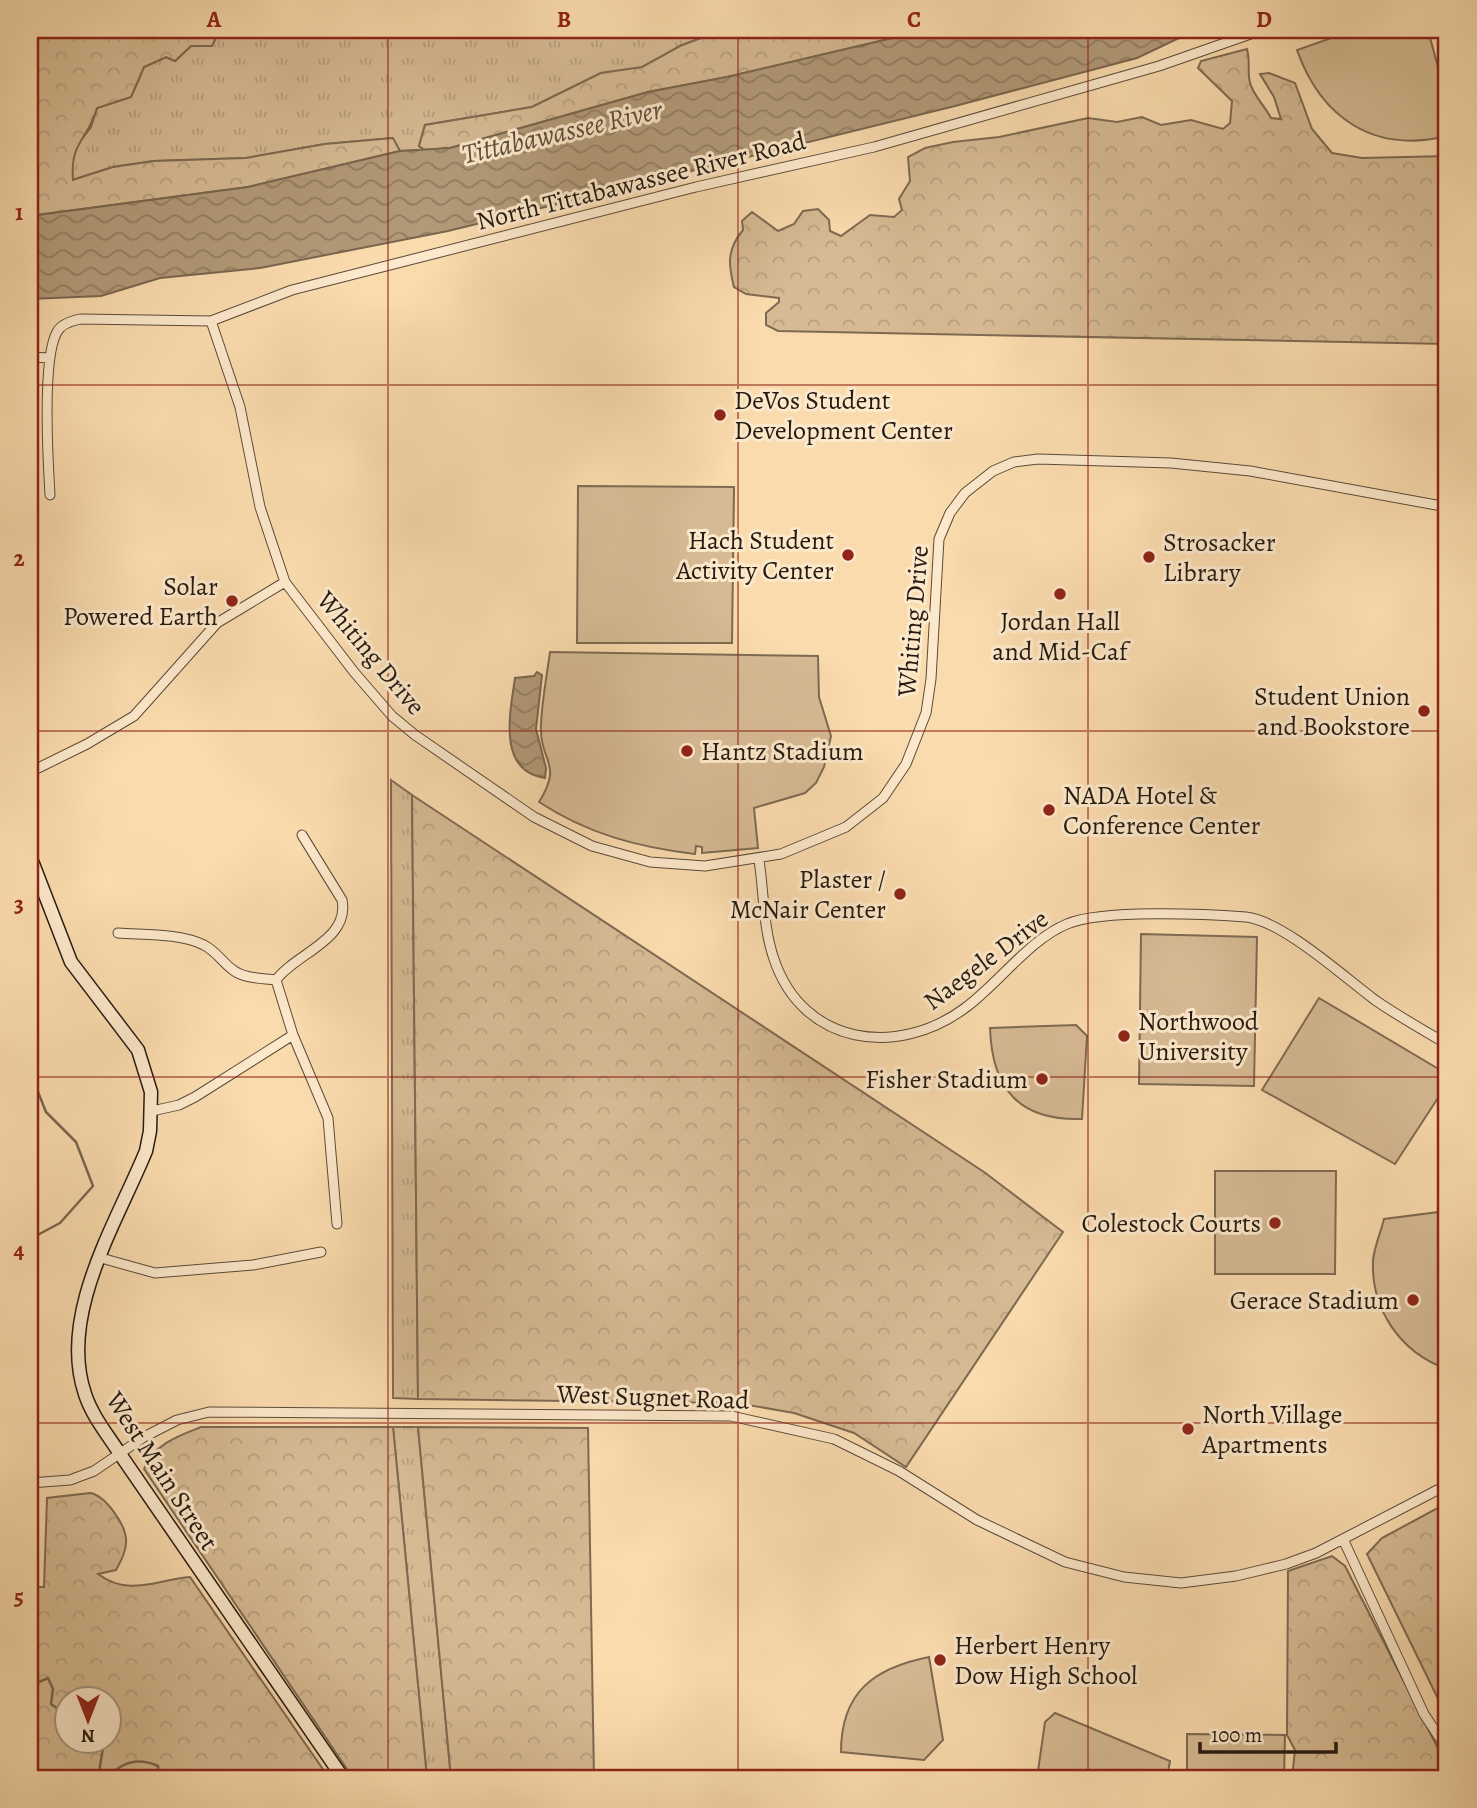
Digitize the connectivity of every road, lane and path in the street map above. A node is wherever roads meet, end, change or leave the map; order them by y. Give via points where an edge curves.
1 (1262, 30) edge
2 (212, 321) junction
3 (30, 357) edge
4 (49, 358) junction
5 (50, 495) dead end
6 (1447, 507) edge
7 (285, 582) junction
8 (30, 772) edge
9 (302, 835) dead end
10 (30, 856) edge
11 (759, 860) junction
12 (118, 933) dead end
13 (276, 980) junction
14 (293, 1035) junction
15 (1447, 1044) edge
16 (152, 1111) junction
17 (337, 1224) dead end
18 (321, 1252) dead end
19 (101, 1258) junction
20 (120, 1454) junction
21 (30, 1483) edge
22 (1447, 1485) edge
23 (1343, 1539) junction
24 (1447, 1749) edge
25 (343, 1778) edge

1 - 2 street, North Tittabawassee River Road via 1159,66 874,147 696,187 292,290
2 - 4 street, North Tittabawassee River Road via 80,319 58,329
2 - 7 street, Whiting Drive via 240,407 260,507
3 - 4 street
4 - 5 street
6 - 11 street, Whiting Drive via 1277,475 1171,463 1038,458 992,471 965,493 939,539 926,713 896,781 883,799 846,827 803,848
7 - 8 street via 217,622 134,716
7 - 11 street, Whiting Drive via 392,716 534,817 592,846 650,862 705,866
9 - 13 street via 345,912 334,933 284,969
10 - 16 street, West Main Street via 71,962 138,1051 147,1073
11 - 15 street, Naegele Drive via 769,939 783,978 812,1016 842,1032 890,1038 942,1024 1044,939 1065,924 1091,916 1249,917 1278,928 1378,1002
12 - 13 street via 201,944 218,953 233,970
13 - 14 street
14 - 16 street via 195,1097
14 - 17 street via 328,1118
16 - 19 street, West Main Street via 146,1151
18 - 19 street via 253,1265 155,1273
19 - 20 street, West Main Street via 81,1310 78,1362 90,1408
20 - 21 street, West Sugnet Road via 70,1480
20 - 23 street, West Sugnet Road via 177,1420 209,1412 731,1416 834,1439 899,1471 977,1520 1065,1562 1124,1577 1181,1583 1236,1576 1286,1564
20 - 25 street, West Main Street
22 - 23 street, West Sugnet Road
23 - 24 street via 1424,1714

